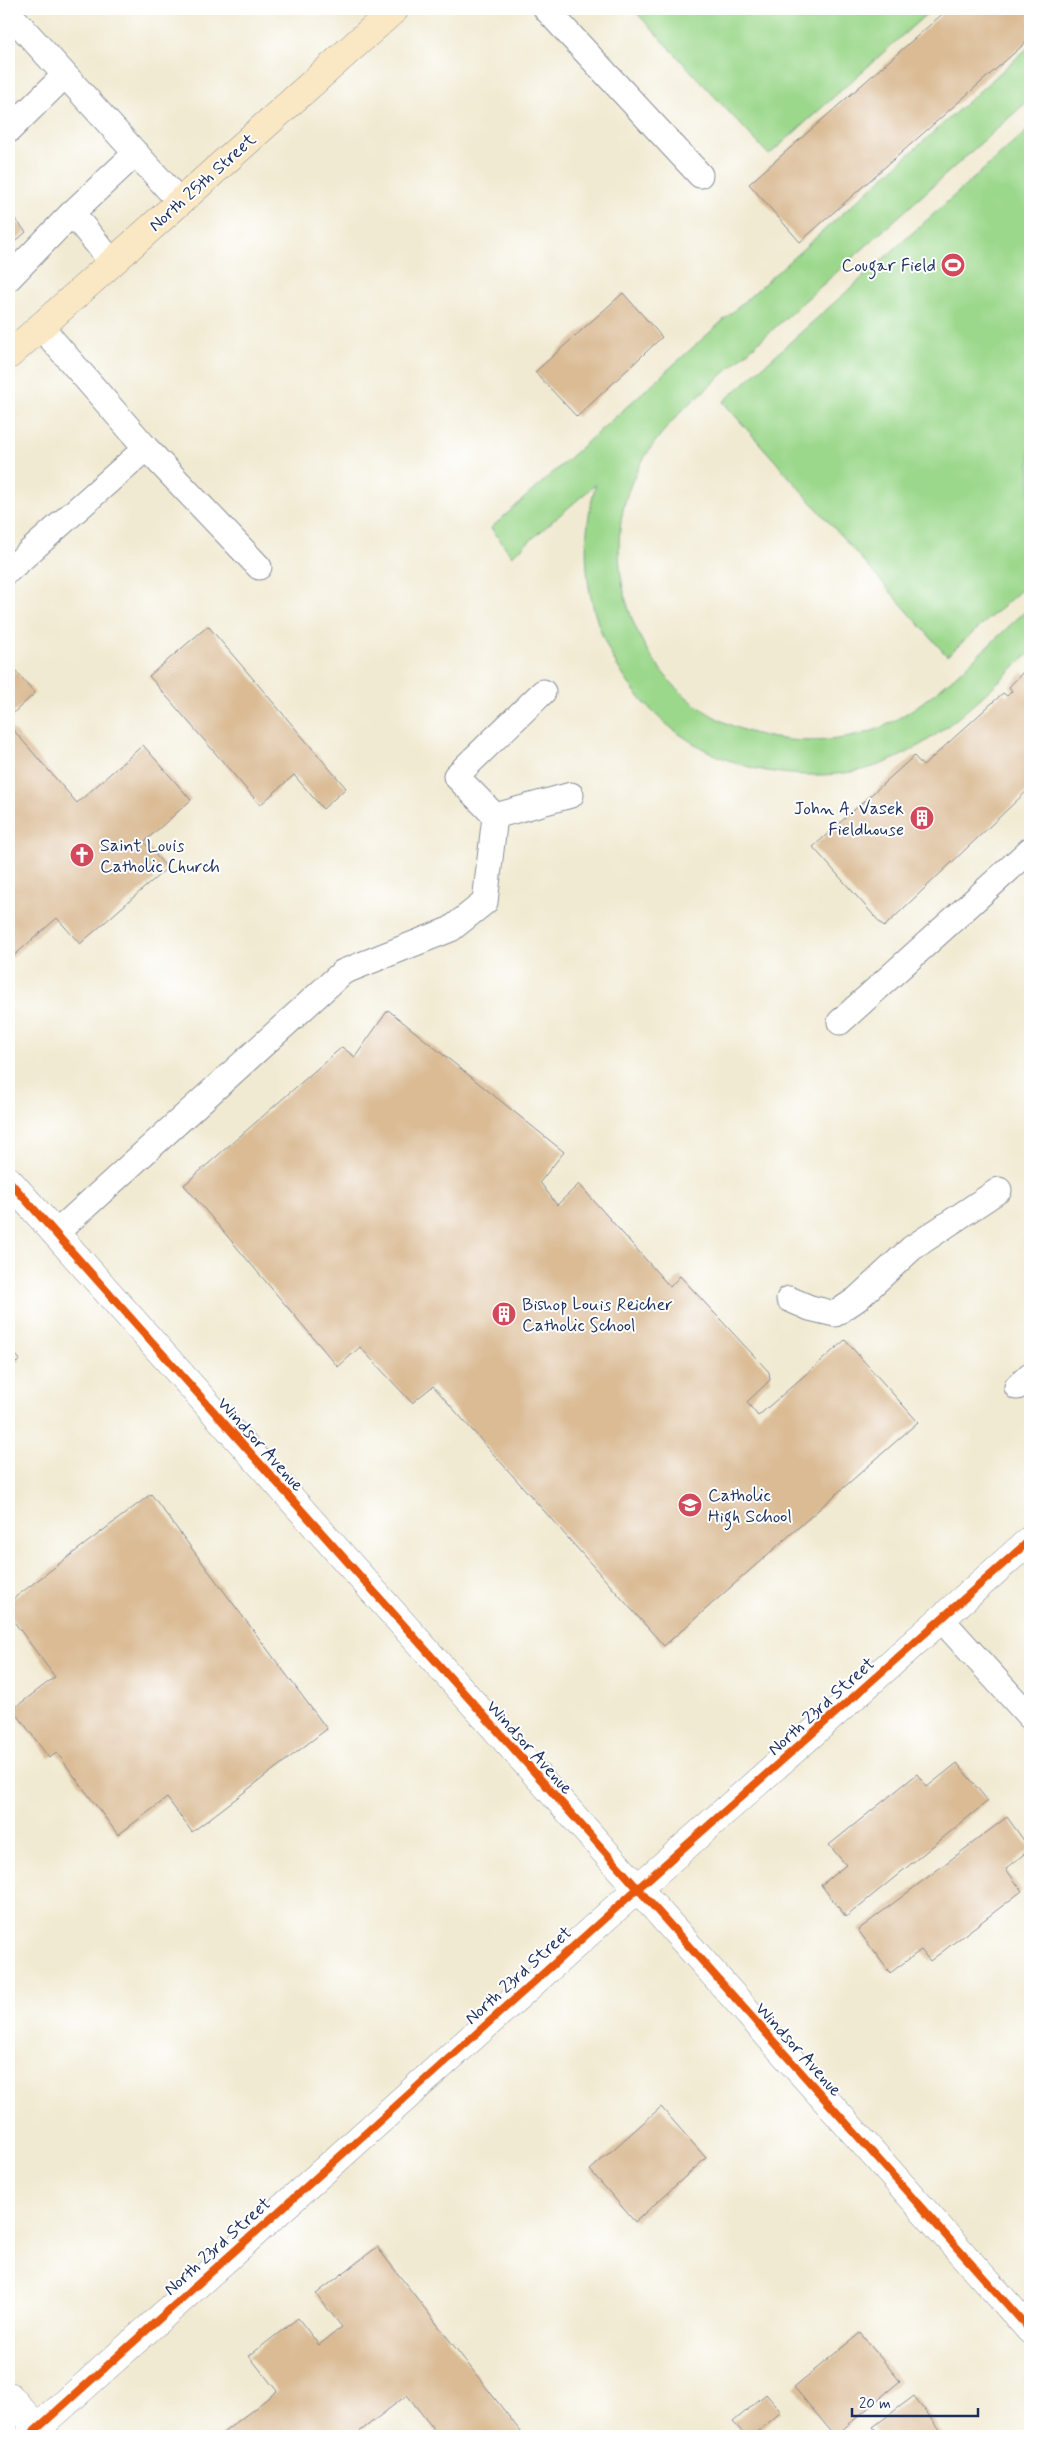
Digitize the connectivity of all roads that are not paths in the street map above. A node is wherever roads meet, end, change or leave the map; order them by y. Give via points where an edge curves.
1 (395, 9) edge
2 (546, 9) edge
3 (9, 13) edge
4 (65, 75) junction
5 (9, 130) edge
6 (136, 153) junction
7 (700, 175) dead end
8 (180, 202) junction
9 (72, 213) junction
10 (112, 262) junction
11 (11, 272) edge
12 (41, 326) junction
13 (9, 355) edge
14 (146, 448) junction
15 (259, 567) dead end
16 (9, 570) edge
17 (543, 692) dead end
18 (571, 795) dead end
19 (495, 816) junction
20 (1030, 850) edge
21 (840, 1022) dead end
22 (9, 1182) edge
23 (999, 1190) dead end
24 (55, 1234) junction
25 (789, 1299) dead end
26 (1030, 1540) edge
27 (941, 1619) junction
28 (1030, 1717) edge
29 (636, 1890) junction
30 (1030, 2330) edge
31 (9, 2396) edge
32 (37, 2434) edge

1 - 8 main road, North 25th Street
2 - 7 lane
3 - 4 lane
4 - 5 lane
4 - 6 lane
6 - 8 lane
6 - 9 lane
8 - 10 main road, North 25th Street
9 - 10 lane
9 - 11 lane
10 - 12 main road, North 25th Street
12 - 13 main road, North 25th Street
12 - 14 lane
14 - 15 lane
14 - 16 lane
17 - 19 lane via 456,776
18 - 19 lane
19 - 24 lane via 485,902 451,929 343,972
20 - 21 lane
22 - 24 street, Windsor Avenue
23 - 25 lane via 912,1248 857,1299 835,1314
24 - 29 street, Windsor Avenue
26 - 27 street, North 23rd Street
27 - 28 lane
27 - 29 street, North 23rd Street
29 - 30 street, Windsor Avenue
29 - 32 street, North 23rd Street
31 - 32 street

